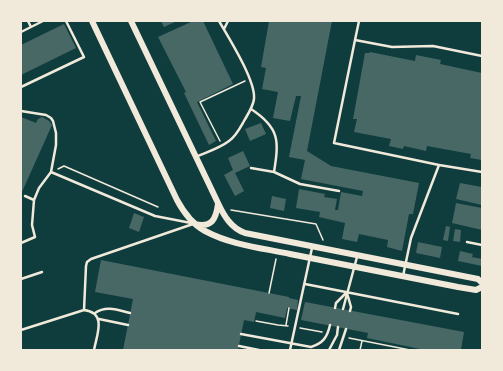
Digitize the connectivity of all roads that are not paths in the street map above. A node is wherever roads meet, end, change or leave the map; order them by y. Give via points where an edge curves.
1 (28, 21) edge
2 (43, 21) edge
3 (66, 21) edge
4 (92, 21) edge
5 (131, 21) edge
6 (219, 21) edge
7 (228, 21) edge
8 (359, 21) edge
9 (31, 27) junction
10 (224, 29) junction
11 (21, 32) edge
12 (355, 40) junction
13 (482, 56) edge
14 (21, 86) edge
15 (251, 109) junction
16 (21, 111) edge
17 (196, 157) junction
18 (439, 165) junction
19 (250, 168) dead end
20 (51, 172) junction
21 (274, 172) junction
22 (482, 172) edge
23 (339, 192) dead end
24 (25, 196) dead end
25 (34, 200) junction
26 (218, 203) junction
27 (193, 223) junction
28 (467, 242) dead end
29 (21, 243) edge
30 (482, 245) edge
31 (312, 247) junction
32 (357, 256) junction
33 (310, 258) junction
34 (406, 266) junction
35 (355, 267) junction
36 (42, 272) dead end
37 (403, 277) junction
38 (21, 279) edge
39 (482, 283) edge
40 (305, 284) junction
41 (482, 287) edge
42 (347, 292) junction
43 (335, 308) dead end
44 (343, 309) dead end
45 (84, 310) junction
46 (350, 311) dead end
47 (95, 313) junction
48 (130, 313) dead end
49 (458, 314) dead end
50 (99, 319) junction
51 (128, 325) dead end
52 (330, 325) dead end
53 (338, 327) dead end
54 (346, 329) dead end
55 (21, 330) edge
56 (241, 334) dead end
57 (291, 344) junction
58 (239, 346) dead end
59 (94, 350) edge
60 (259, 350) edge
61 (290, 350) edge
62 (329, 350) edge
63 (339, 350) edge

1 - 9 lane
2 - 9 lane
3 - 14 lane via 84,56
4 - 27 street via 177,200
5 - 17 street
6 - 10 lane
7 - 10 lane
8 - 12 lane
9 - 11 lane
10 - 15 lane via 254,89
12 - 13 lane via 392,47 433,46
12 - 18 lane via 334,142
15 - 17 lane via 229,141
15 - 21 lane via 262,116 276,136
16 - 20 lane via 46,115 54,121 56,145
17 - 26 street
18 - 22 lane
18 - 34 lane via 411,238
19 - 21 lane
20 - 25 lane
20 - 27 lane via 155,216
21 - 23 lane via 300,184
24 - 25 lane
25 - 29 lane via 32,225 35,237
26 - 27 street via 212,222 206,225
26 - 31 street via 233,227 245,233
27 - 33 street via 215,236
27 - 45 lane via 87,262
28 - 30 lane
31 - 32 street
31 - 33 lane
32 - 34 street
32 - 35 lane
33 - 35 street
33 - 40 lane
34 - 37 lane
34 - 39 street via 478,279
35 - 37 street
35 - 42 lane
36 - 38 lane
37 - 41 street via 476,290
40 - 42 lane
40 - 57 lane
42 - 43 lane via 336,303
42 - 44 lane
42 - 46 lane
42 - 49 lane
45 - 47 lane
45 - 55 lane
47 - 48 lane via 108,308
47 - 50 lane
50 - 51 lane
50 - 59 lane
52 - 57 lane via 324,340 318,345 311,347
53 - 62 lane via 337,336
54 - 63 lane
56 - 57 lane
57 - 61 lane
58 - 60 lane

